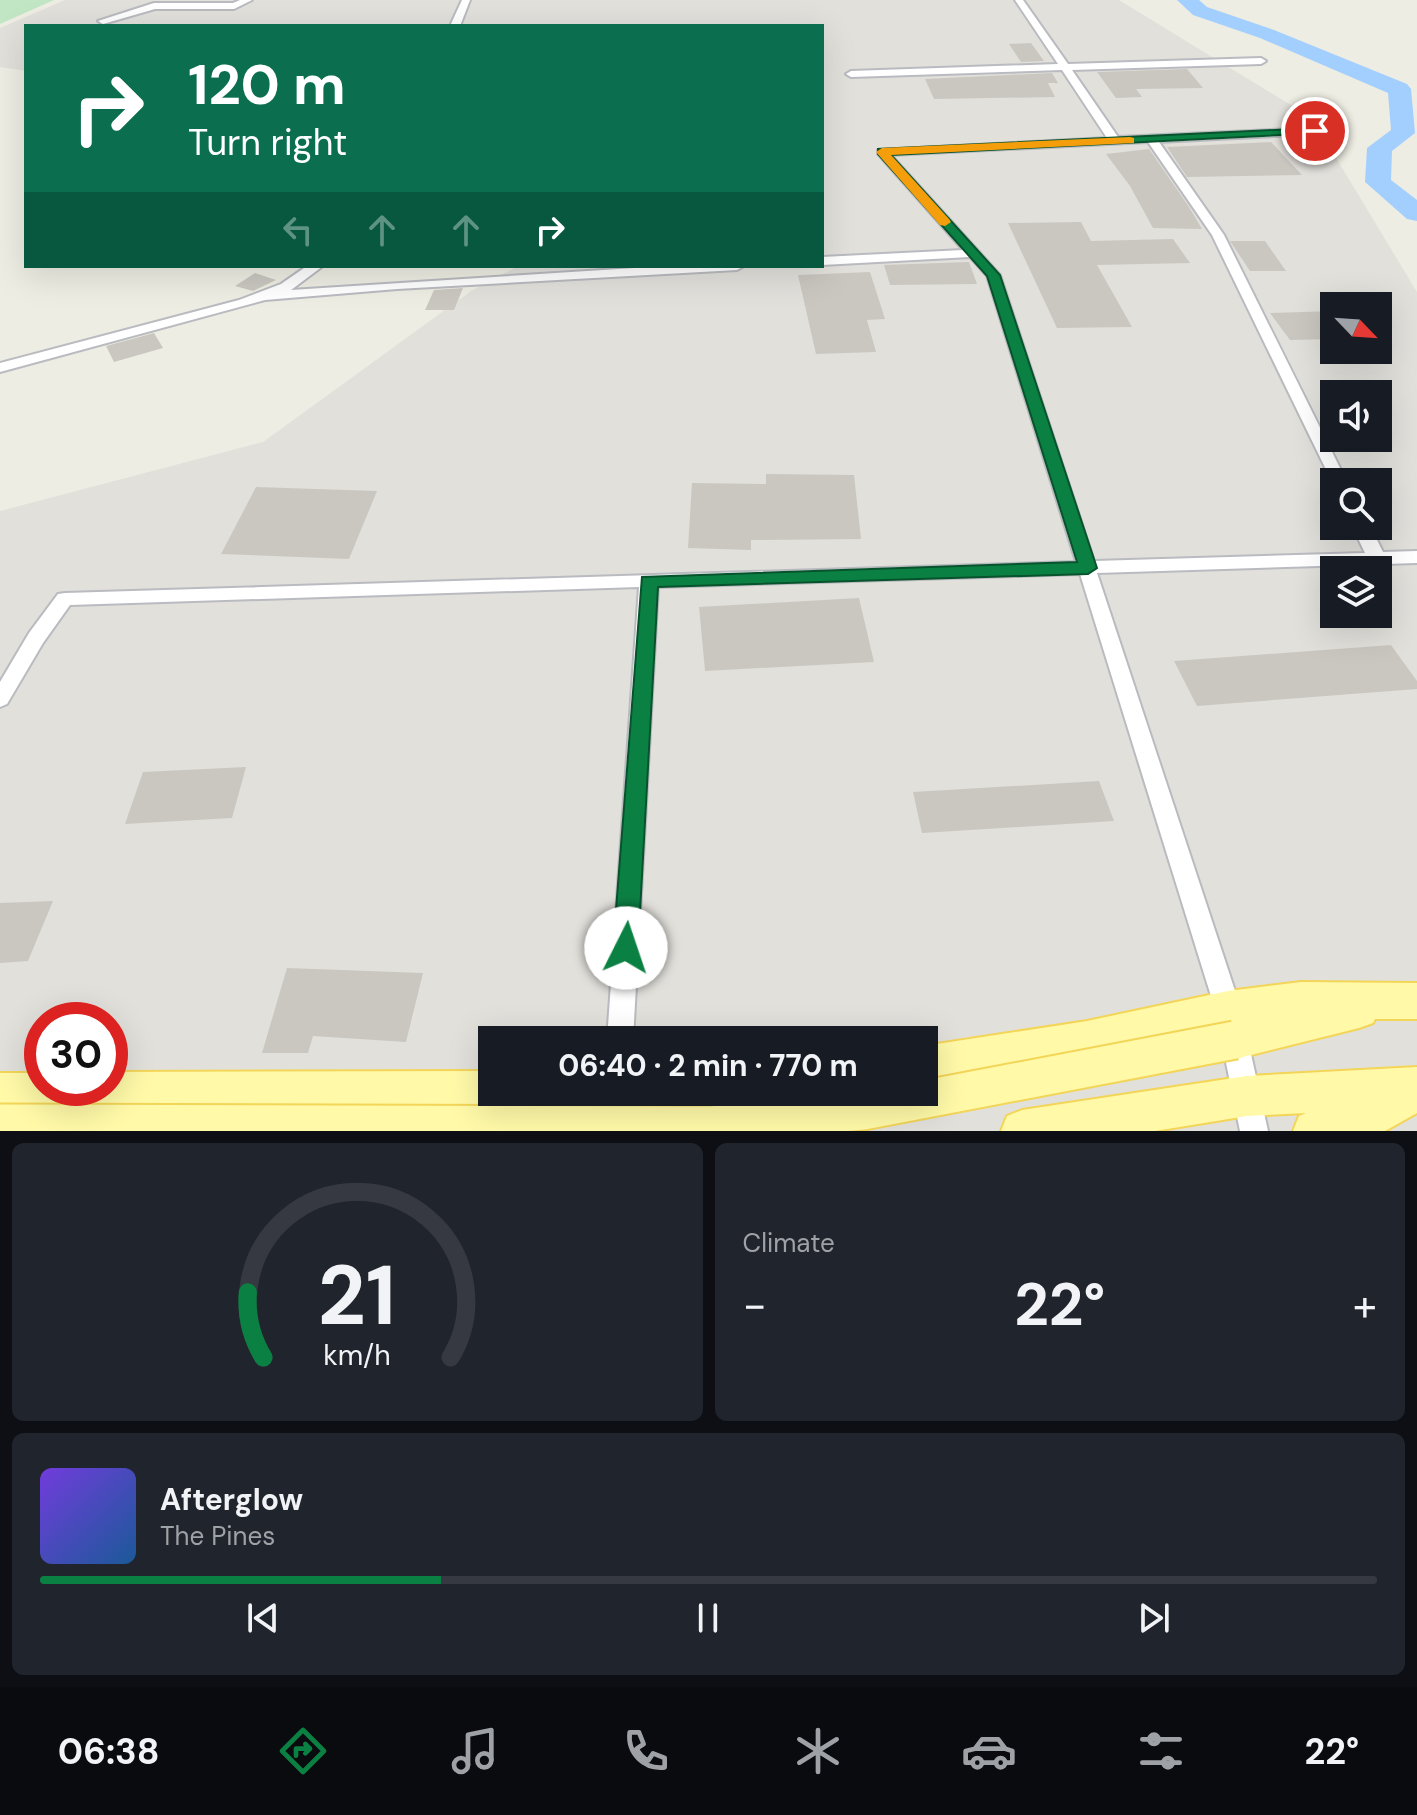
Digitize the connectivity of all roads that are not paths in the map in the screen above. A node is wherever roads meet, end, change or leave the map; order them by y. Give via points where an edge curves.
1 (248, 0) edge
2 (466, 0) edge
3 (1019, 0) edge
4 (103, 21) dead end
5 (456, 24) edge
6 (1261, 61) dead end
7 (1065, 67) junction
8 (851, 74) dead end
9 (1315, 131) dead end
10 (1152, 140) junction
11 (1115, 141) junction
12 (973, 253) junction
13 (824, 261) edge
14 (313, 268) edge
15 (701, 268) edge
16 (262, 296) junction
17 (0, 368) edge
18 (1332, 468) edge
19 (1417, 557) edge
20 (1392, 558) edge
21 (1320, 561) edge
22 (1088, 568) junction
23 (649, 581) junction
24 (0, 699) edge
25 (1404, 1001) edge
26 (1231, 1024) junction
27 (621, 1026) edge
28 (938, 1064) edge
29 (1417, 1088) edge
30 (478, 1091) edge
31 (0, 1093) edge
32 (615, 1106) edge
33 (1251, 1114) edge
34 (0, 1123) edge
35 (613, 1131) edge
36 (1022, 1131) edge
37 (1314, 1131) edge

1 - 4 street via 234,6 154,6
2 - 5 street
3 - 7 street
6 - 7 street
7 - 8 street
7 - 11 street
9 - 10 street
10 - 11 street
10 - 18 street via 1218,235
11 - 12 street via 882,152
12 - 13 street
12 - 22 street via 993,275
14 - 16 street
15 - 16 street
16 - 17 street
19 - 20 street
21 - 22 street
22 - 23 street
22 - 26 street
23 - 24 street via 65,599
23 - 27 street
25 - 26 main road via 1301,1000
26 - 28 main road
26 - 33 street
26 - 34 main road, bridge via 863,1111 712,1125
29 - 33 main road
29 - 37 main road via 1365,1119
30 - 31 main road
32 - 35 street
33 - 36 main road

